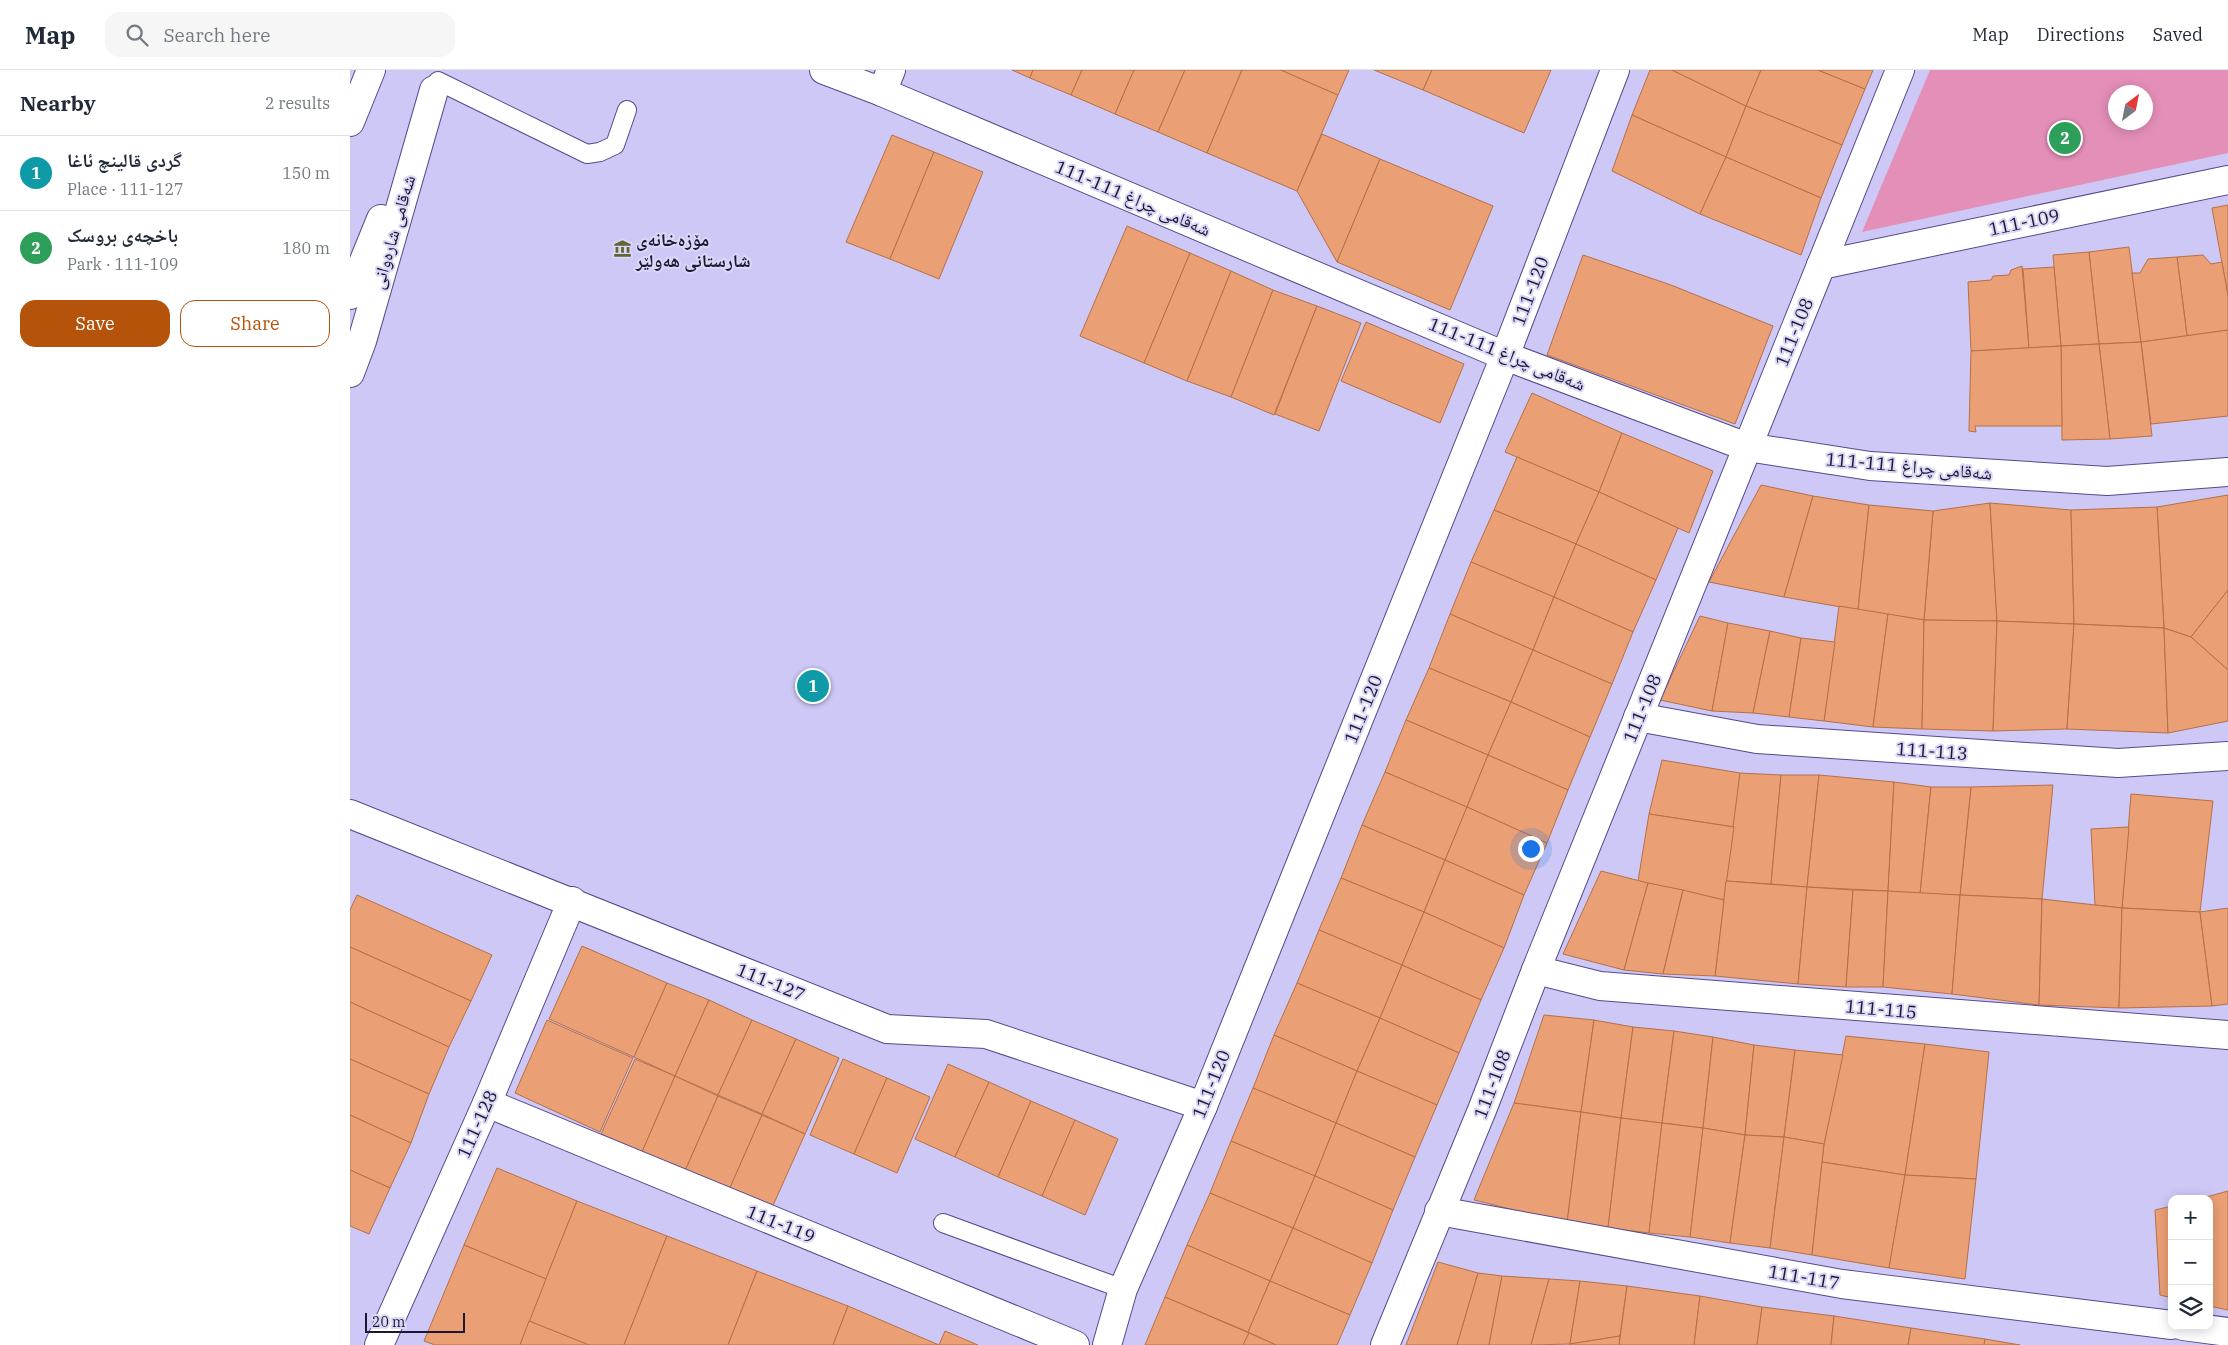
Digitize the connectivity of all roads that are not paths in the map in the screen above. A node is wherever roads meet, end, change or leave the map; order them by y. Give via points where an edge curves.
1 (371, 70) edge
2 (824, 70) edge
3 (1615, 70) edge
4 (1900, 70) edge
5 (438, 80) edge
6 (887, 81) edge
7 (628, 110) dead end
8 (350, 122) edge
9 (2228, 180) edge
10 (1821, 265) junction
11 (350, 295) edge
12 (1506, 356) junction
13 (350, 372) edge
14 (1747, 447) junction
15 (2228, 472) edge
16 (1638, 717) junction
17 (2228, 756) edge
18 (350, 814) edge
19 (572, 902) junction
20 (1536, 970) junction
21 (2228, 1035) edge
22 (487, 1103) junction
23 (1203, 1106) junction
24 (1439, 1211) junction
25 (943, 1223) dead end
26 (1123, 1288) junction
27 (2168, 1325) edge
28 (2213, 1330) edge
29 (2228, 1332) edge
30 (379, 1345) edge
31 (1074, 1345) edge
32 (1107, 1345) edge
33 (1384, 1345) edge

1 - 8 street
2 - 6 street, شەقامی چراغ 111-111
3 - 12 street, 111-120
4 - 10 street, 111-108
5 - 7 lane via 587,154 615,146
5 - 11 street, شەقامی شارەوانی
5 - 13 street, شەقامی شارەوانی via 362,341
6 - 12 street, شەقامی چراغ 111-111
9 - 10 street, 111-109
10 - 14 street, 111-108
12 - 14 street, شەقامی چراغ 111-111
12 - 23 street, 111-120
14 - 15 street, شەقامی چراغ 111-111 via 1870,466 2107,480
14 - 16 street, 111-108
16 - 17 street, 111-113 via 1757,739 2079,761 2118,763
16 - 20 street, 111-108
18 - 19 street, 111-127
19 - 22 street, 111-128
19 - 23 street, 111-127 via 887,1029 986,1034
20 - 21 street, 111-115 via 1600,986
20 - 24 street, 111-108
22 - 30 street, 111-128
22 - 31 street, 111-119
23 - 26 street, 111-120
24 - 27 street, 111-117 via 1842,1284
24 - 33 street, 111-108
25 - 26 lane
26 - 32 street, 111-120
28 - 29 street

